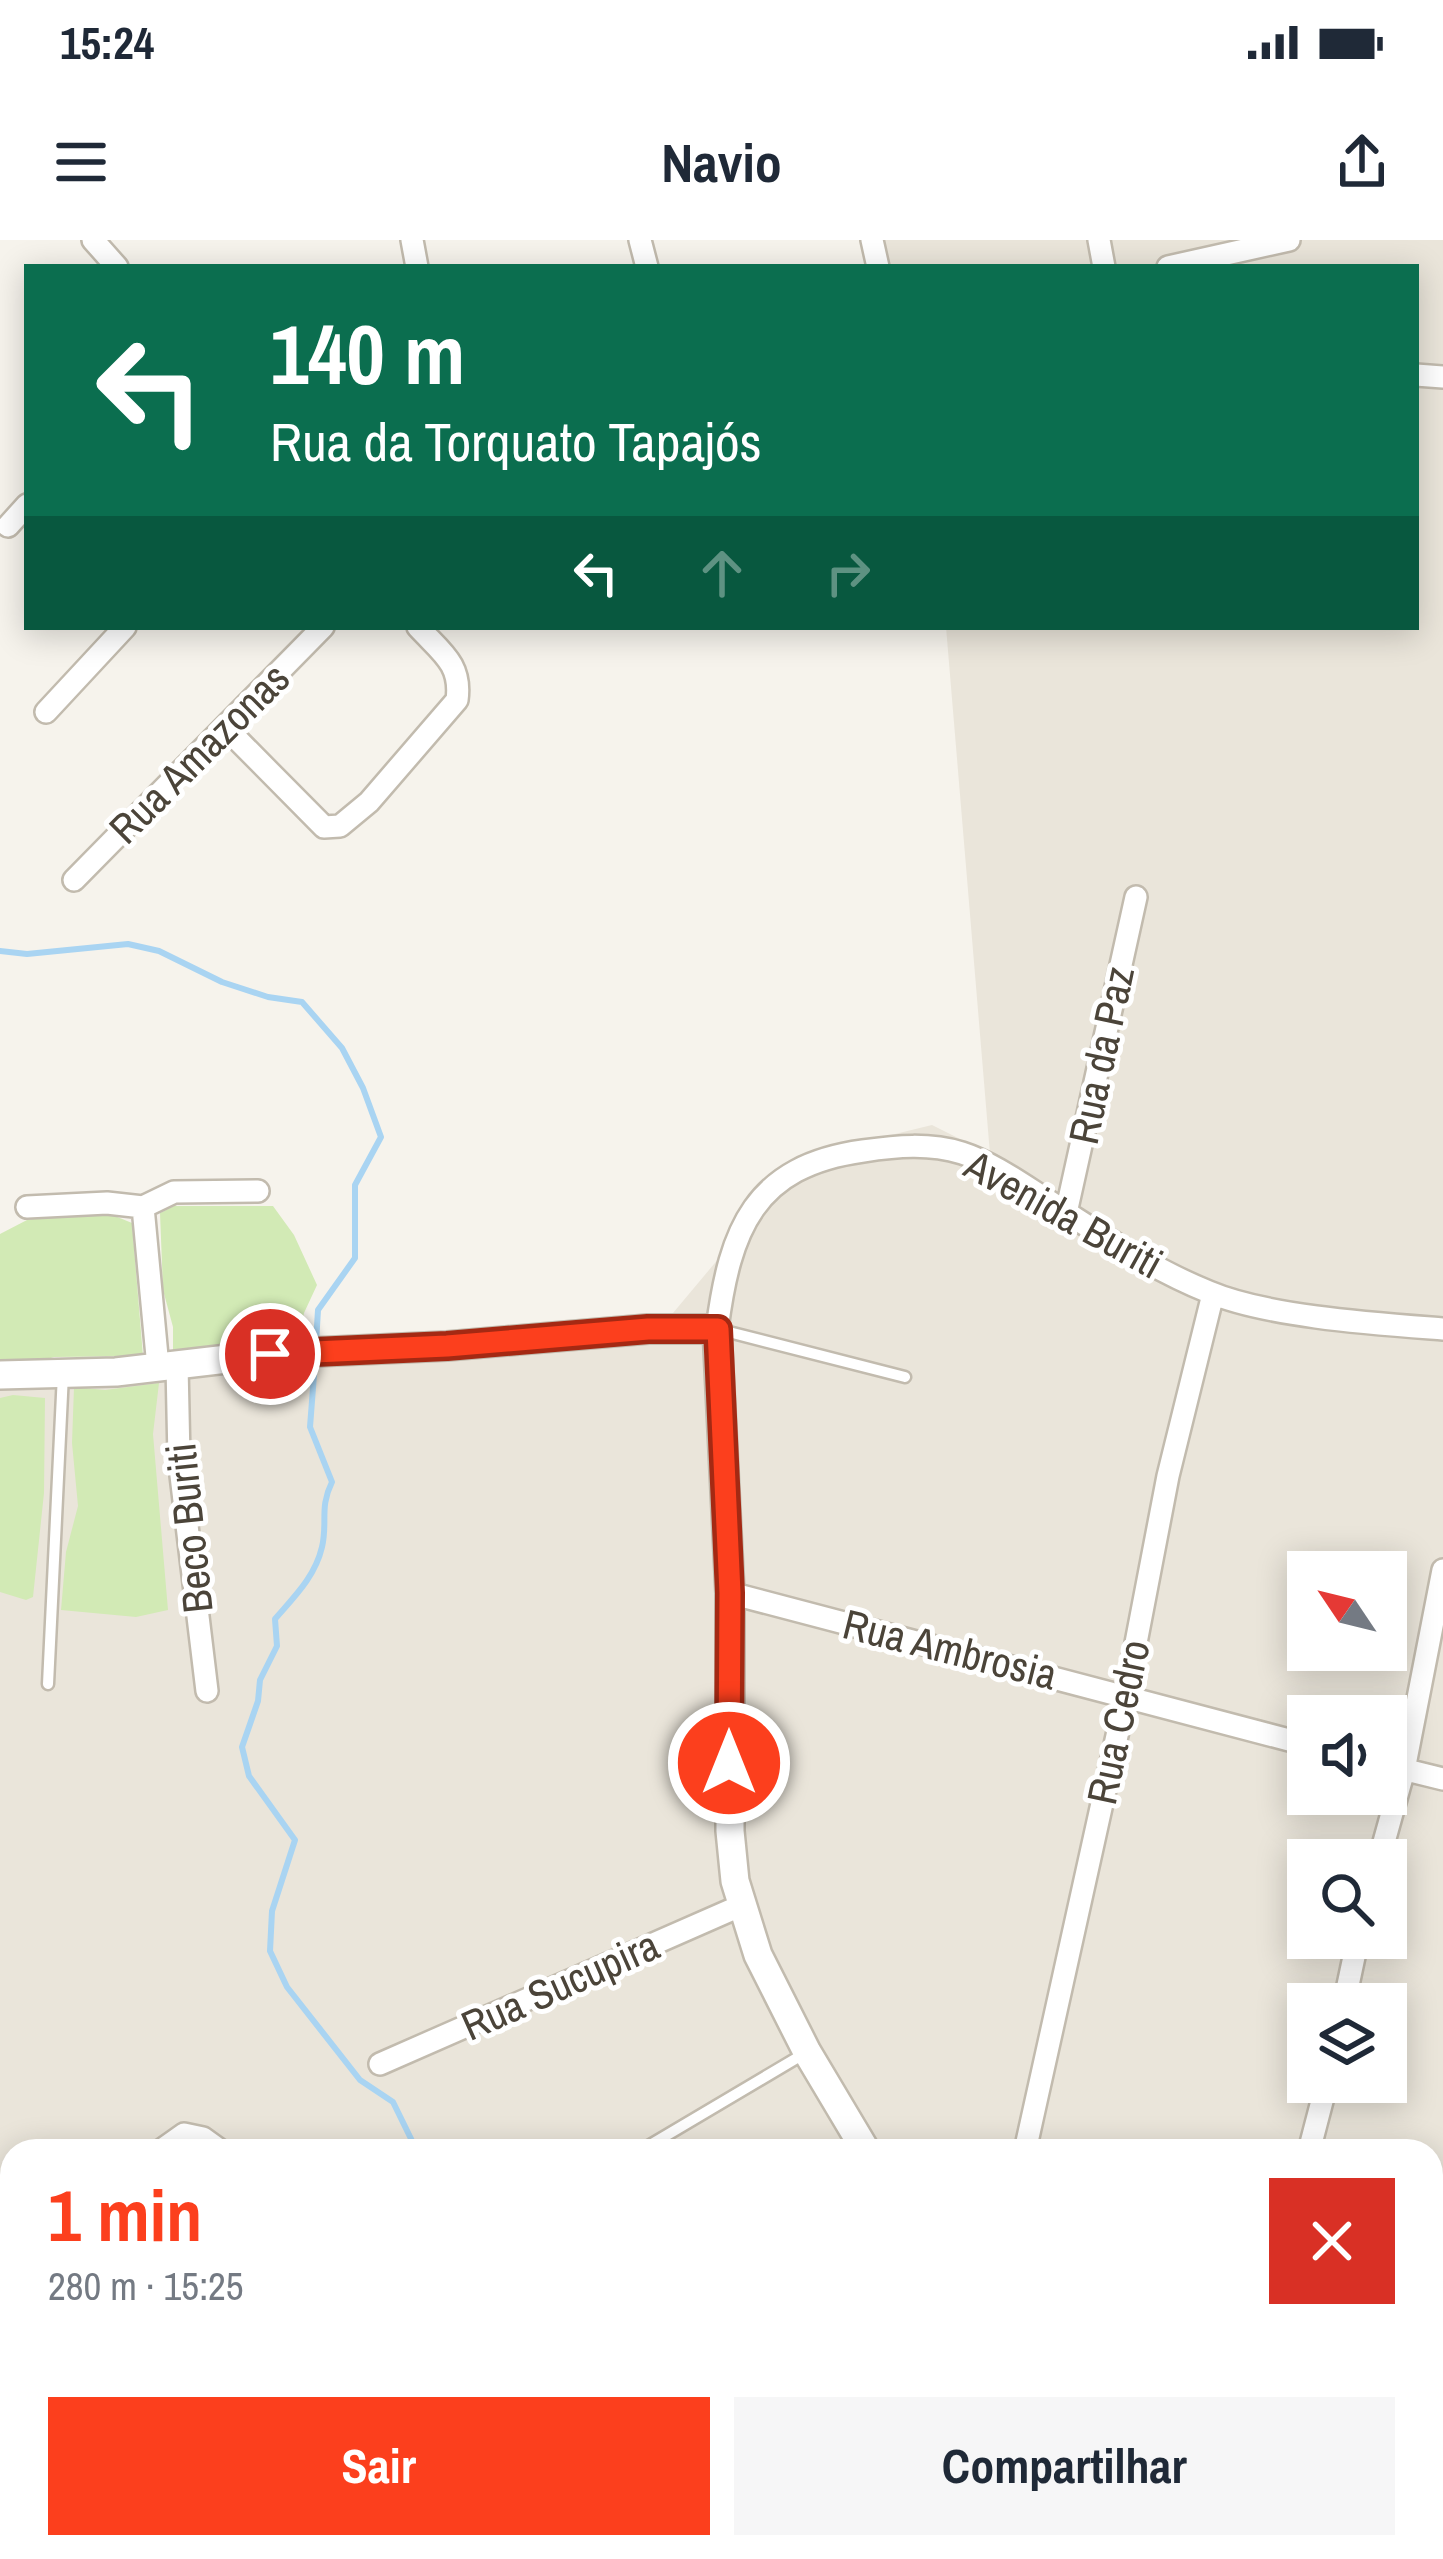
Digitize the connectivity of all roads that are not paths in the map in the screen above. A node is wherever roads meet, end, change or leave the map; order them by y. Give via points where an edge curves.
1 (93, 240) edge
2 (1289, 240) edge
3 (1245, 258) edge
4 (114, 264) edge
5 (1194, 264) edge
6 (24, 508) edge
7 (8, 526) dead end
8 (122, 630) edge
9 (320, 630) edge
10 (423, 632) edge
11 (46, 712) dead end
12 (225, 727) junction
13 (74, 880) dead end
14 (1136, 896) dead end
15 (258, 1191) dead end
16 (27, 1208) dead end
17 (143, 1208) junction
18 (1066, 1213) junction
19 (1213, 1294) junction
20 (1443, 1328) edge
21 (718, 1329) junction
22 (168, 1366) junction
23 (63, 1371) junction
24 (0, 1375) edge
25 (905, 1377) dead end
26 (1443, 1570) edge
27 (730, 1593) junction
28 (48, 1684) dead end
29 (207, 1691) dead end
30 (1126, 1695) junction
31 (1407, 1718) edge
32 (1287, 1739) edge
33 (1407, 1771) edge
34 (1443, 1779) edge
35 (740, 1906) junction
36 (807, 2052) junction
37 (380, 2064) dead end
38 (1322, 2103) edge
39 (660, 2139) edge
40 (859, 2139) edge
41 (1028, 2139) edge
42 (1312, 2139) edge

1 - 4 street
2 - 3 street
3 - 5 street
6 - 7 street
8 - 11 street
9 - 12 street, Rua Amazonas
10 - 12 street via 460,679 458,700 340,826 324,827
12 - 13 street, Rua Amazonas
14 - 18 street, Rua da Paz
15 - 17 street via 174,1192
16 - 17 street
17 - 22 street, Beco Buriti
18 - 19 street, Avenida Buriti
18 - 21 street, Avenida Buriti via 965,1154 913,1145 829,1156 788,1172 741,1228
19 - 20 street, Avenida Buriti
19 - 30 street, Rua Cedro
21 - 22 street
21 - 25 lane
21 - 27 street
22 - 23 street
22 - 29 street, Beco Buriti
23 - 24 street
23 - 28 lane
26 - 31 street
27 - 30 street, Rua Ambrosia
27 - 35 street via 730,1844
30 - 32 street, Rua Ambrosia
30 - 41 street, Rua Cedro
33 - 34 street
35 - 36 street
35 - 37 street, Rua Sucupira
36 - 39 lane
36 - 40 street
38 - 42 street

